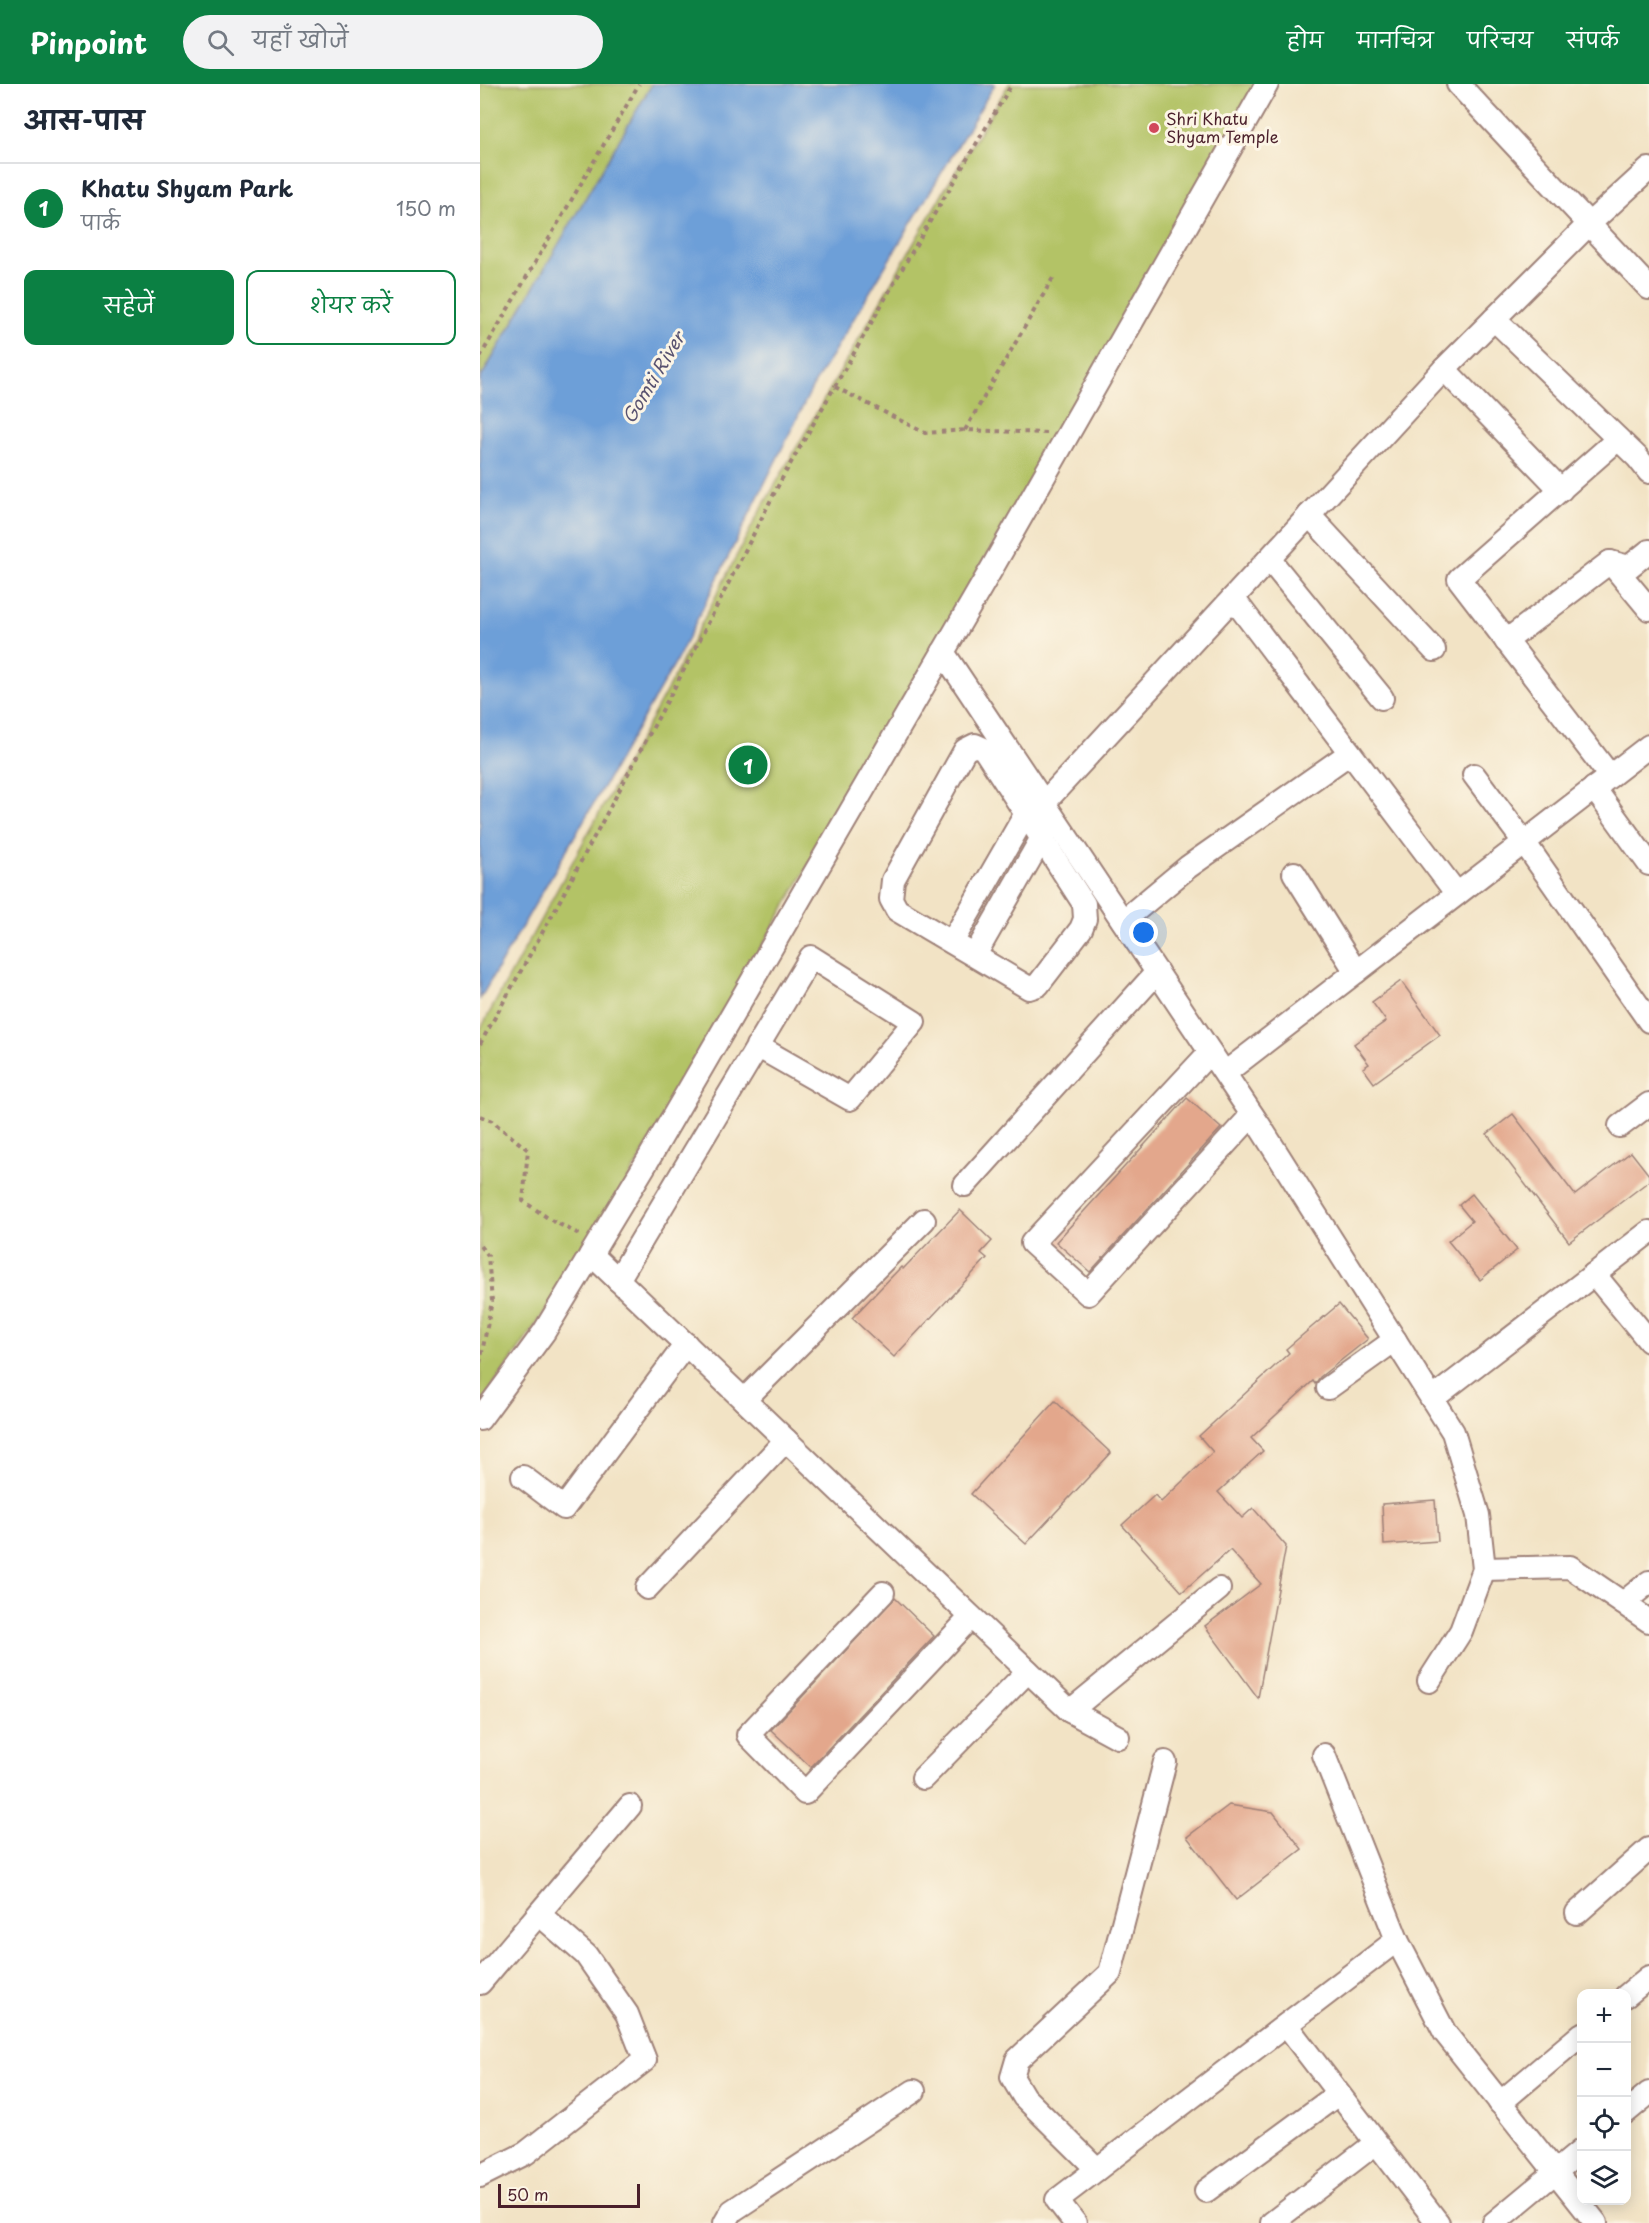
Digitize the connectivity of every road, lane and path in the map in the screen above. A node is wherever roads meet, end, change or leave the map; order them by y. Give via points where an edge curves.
1 (639, 84) edge
2 (1012, 84) edge
3 (1267, 84) edge
4 (1458, 84) edge
5 (1649, 169) edge
6 (1589, 224) junction
7 (1053, 278) dead end
8 (1649, 288) edge
9 (1494, 319) junction
10 (480, 357) edge
11 (1444, 369) junction
12 (835, 387) junction
13 (965, 430) junction
14 (1068, 433) junction
15 (1618, 439) junction
16 (1649, 472) edge
17 (1561, 490) junction
18 (1310, 515) junction
19 (1649, 551) edge
20 (1269, 559) junction
21 (1610, 562) junction
22 (1233, 598) junction
23 (1649, 609) edge
24 (1506, 641) junction
25 (1434, 650) dead end
26 (943, 652) junction
27 (1382, 698) dead end
28 (1649, 746) edge
29 (1350, 753) junction
30 (1474, 775) dead end
31 (1602, 782) junction
32 (1040, 807) junction
33 (1041, 840) junction
34 (1524, 842) junction
35 (1649, 864) edge
36 (1294, 873) dead end
37 (1457, 894) junction
38 (1123, 921) junction
39 (952, 942) junction
40 (975, 955) junction
41 (1157, 972) junction
42 (1356, 972) junction
43 (1649, 1021) edge
44 (480, 1044) edge
45 (757, 1046) junction
46 (1210, 1052) junction
47 (1224, 1073) junction
48 (1649, 1104) edge
49 (1252, 1115) junction
50 (480, 1116) edge
51 (1620, 1126) dead end
52 (965, 1185) dead end
53 (924, 1220) dead end
54 (1649, 1232) edge
55 (480, 1246) edge
56 (594, 1249) junction
57 (1594, 1275) junction
58 (618, 1280) junction
59 (1395, 1340) junction
60 (1649, 1341) edge
61 (686, 1344) junction
62 (480, 1362) edge
63 (1328, 1388) dead end
64 (1432, 1399) junction
65 (744, 1400) junction
66 (480, 1419) edge
67 (786, 1440) junction
68 (523, 1477) dead end
69 (1484, 1569) junction
70 (1649, 1582) edge
71 (646, 1588) dead end
72 (1219, 1589) dead end
73 (883, 1593) dead end
74 (1623, 1603) junction
75 (971, 1617) junction
76 (1649, 1621) edge
77 (1028, 1671) junction
78 (1429, 1681) dead end
79 (1070, 1712) junction
80 (1118, 1737) dead end
81 (1324, 1755) dead end
82 (1165, 1762) dead end
83 (923, 1778) dead end
84 (630, 1806) dead end
85 (1649, 1849) edge
86 (1577, 1913) dead end
87 (539, 1914) junction
88 (1396, 1940) junction
89 (482, 1975) edge
90 (1649, 1977) edge
91 (1631, 1992) edge
92 (1286, 2025) junction
93 (1577, 2037) edge
94 (914, 2091) dead end
95 (1649, 2093) edge
96 (1338, 2094) junction
97 (1500, 2103) junction
98 (1631, 2108) edge
99 (1376, 2143) junction
100 (1580, 2151) edge
101 (1097, 2169) junction
102 (1554, 2172) junction
103 (480, 2176) edge
104 (1206, 2191) dead end
105 (1276, 2222) edge
106 (725, 2223) edge
107 (1075, 2223) edge
108 (1438, 2223) edge
109 (1494, 2223) edge
110 (1596, 2223) edge

1 - 10 path
2 - 12 path
3 - 14 street
4 - 6 street
5 - 6 street
6 - 8 street
6 - 9 street
7 - 13 path
9 - 11 street
9 - 15 street
11 - 17 street
11 - 18 street
12 - 13 path via 925,433
12 - 44 path via 780,482 693,653
13 - 14 path
14 - 26 street
15 - 16 street
15 - 17 street
17 - 24 street via 1460,579
18 - 20 street
18 - 25 street
19 - 21 street via 1629,567
20 - 22 street
20 - 27 street
21 - 23 street
21 - 24 street
22 - 29 street
22 - 32 street
24 - 31 street
26 - 32 street
26 - 56 street
28 - 31 street
29 - 37 street
29 - 38 street via 1188,867
30 - 34 street
31 - 34 street
31 - 35 street
32 - 33 street
32 - 38 street
32 - 39 street
32 - 39 street via 984,749 975,745 966,750 893,880 891,898 897,910
33 - 40 street
33 - 40 street via 1084,904 1082,929 1038,985 1029,987
34 - 37 street
34 - 43 street
36 - 42 street
37 - 42 street
38 - 41 street
39 - 40 street
41 - 46 street
41 - 52 street
42 - 47 street
45 - 45 street via 811,957 914,1022 850,1099
45 - 58 street
46 - 47 street
46 - 49 street via 1032,1243 1088,1294
47 - 49 street
48 - 51 street
49 - 59 street
50 - 56 path via 528,1150 523,1201
53 - 65 street
54 - 57 street
55 - 62 path via 488,1256 492,1301
56 - 58 street
56 - 66 street via 544,1332
57 - 60 street
57 - 64 street
58 - 61 street
59 - 63 street
59 - 64 street
61 - 65 street
61 - 68 street via 564,1508
64 - 69 street via 1453,1432 1478,1515
65 - 67 street
67 - 71 street
67 - 75 street
69 - 74 street via 1570,1567
69 - 78 street via 1461,1631
70 - 74 street
72 - 79 street
73 - 75 street via 748,1735 806,1794
74 - 76 street
75 - 77 street
77 - 79 street
77 - 83 street
79 - 80 street
81 - 88 street
82 - 101 street via 1110,1973 1017,2060 1012,2077 1024,2097
84 - 87 street
85 - 86 street
87 - 89 street
87 - 103 street via 586,1955 627,2014 645,2060 526,2153
88 - 92 street
88 - 97 street via 1445,2033
90 - 91 street
92 - 96 street
92 - 101 street
93 - 97 street
94 - 106 street via 732,2211
95 - 98 street
96 - 99 street
96 - 104 street
97 - 102 street
99 - 105 street
99 - 108 street
100 - 102 street
101 - 107 street via 1057,2200
102 - 109 street
102 - 110 street

